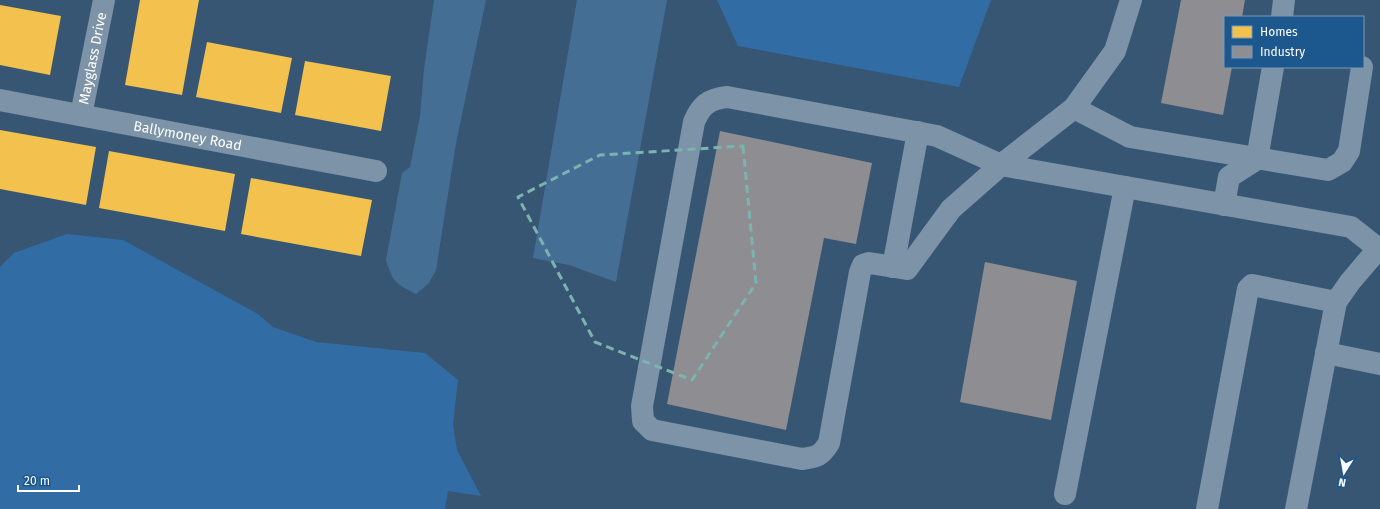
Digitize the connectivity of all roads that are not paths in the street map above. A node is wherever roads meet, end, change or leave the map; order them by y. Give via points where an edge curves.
1 (104, 0) edge
2 (1131, 0) edge
3 (1284, 0) edge
4 (1282, 16) edge
5 (1273, 68) edge
6 (1362, 68) edge
7 (0, 100) edge
8 (1074, 108) junction
9 (80, 116) junction
10 (918, 132) junction
11 (1257, 159) junction
12 (1001, 165) junction
13 (376, 171) dead end
14 (1125, 187) junction
15 (1224, 205) junction
16 (1379, 249) edge
17 (893, 267) junction
18 (1336, 302) junction
19 (1326, 353) junction
20 (1380, 364) edge
21 (1066, 494) dead end
22 (1207, 509) edge
23 (1296, 509) edge

1 - 9 street, Mayglass Drive
2 - 8 street via 1115,51
3 - 4 street
5 - 11 street
6 - 11 street via 1348,151 1342,162 1328,170
7 - 9 street, Ballymoney Road
8 - 11 street via 1130,137
8 - 12 street
9 - 13 street, Ballymoney Road
10 - 12 street via 937,136
10 - 17 street
10 - 17 street via 727,98 715,98 698,112 694,122 642,406 643,421 652,430 802,459 823,453 829,443 860,272 863,265 868,263
11 - 15 street via 1229,177
12 - 14 street
12 - 17 street via 951,209 907,269
14 - 15 street
14 - 21 street
15 - 16 street via 1351,227
16 - 18 street
18 - 19 street
18 - 22 street via 1252,286 1248,289
19 - 20 street
19 - 23 street

